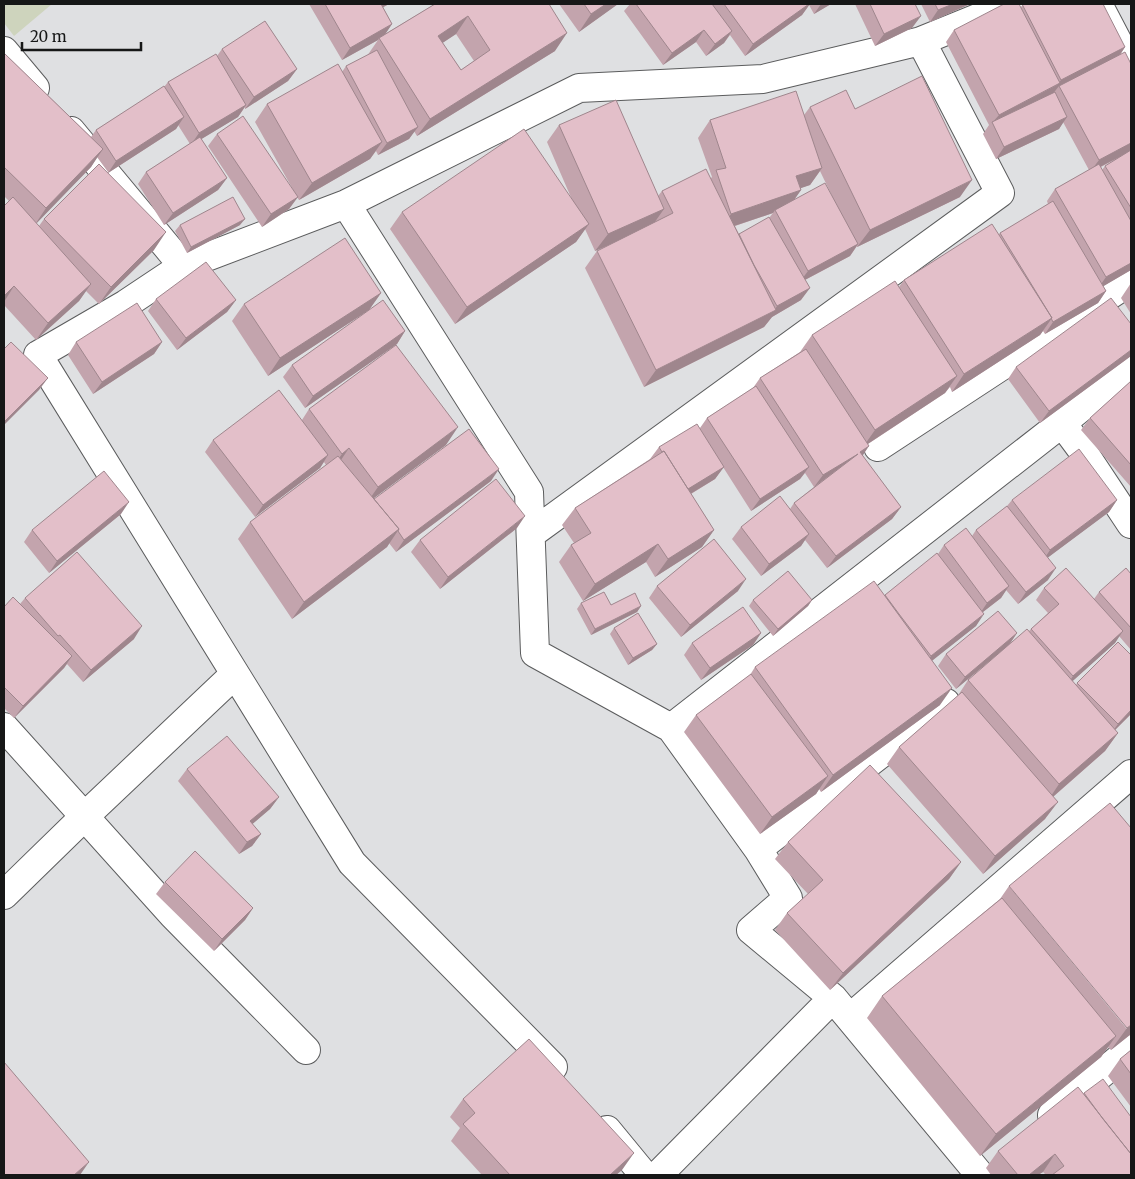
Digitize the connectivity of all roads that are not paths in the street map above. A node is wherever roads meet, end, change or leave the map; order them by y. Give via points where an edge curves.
1 (1012, 4) edge
2 (1098, 4) edge
3 (921, 41) junction
4 (4, 51) edge
5 (1131, 67) edge
6 (346, 204) junction
7 (183, 266) junction
8 (1131, 282) edge
9 (1131, 367) edge
10 (1062, 424) junction
11 (878, 447) edge
12 (1131, 524) edge
13 (531, 534) junction
14 (235, 674) junction
15 (946, 703) edge
16 (4, 727) edge
17 (672, 728) junction
18 (1131, 774) edge
19 (84, 817) junction
20 (758, 849) junction
21 (4, 896) edge
22 (842, 1008) junction
23 (1131, 1049) edge
24 (306, 1050) dead end
25 (570, 1084) edge
26 (595, 1115) edge
27 (1032, 1131) edge
28 (1002, 1156) edge
29 (644, 1175) edge
30 (658, 1175) edge
31 (980, 1175) edge

1 - 3 street
2 - 5 street
3 - 6 street via 764,79 579,88
3 - 13 street via 1000,193
4 - 7 street
6 - 7 street
6 - 13 street via 529,492
7 - 14 street via 126,304 38,355
8 - 11 street via 1114,308
9 - 10 street
10 - 12 street
10 - 17 street
13 - 17 street via 535,653
14 - 19 street
14 - 25 street via 352,863
15 - 20 street
16 - 19 street
17 - 20 street
18 - 22 street
19 - 21 street
19 - 24 street via 173,915
20 - 22 street via 788,898 751,930
22 - 30 street
22 - 31 street
23 - 27 street
26 - 29 street
28 - 31 street

